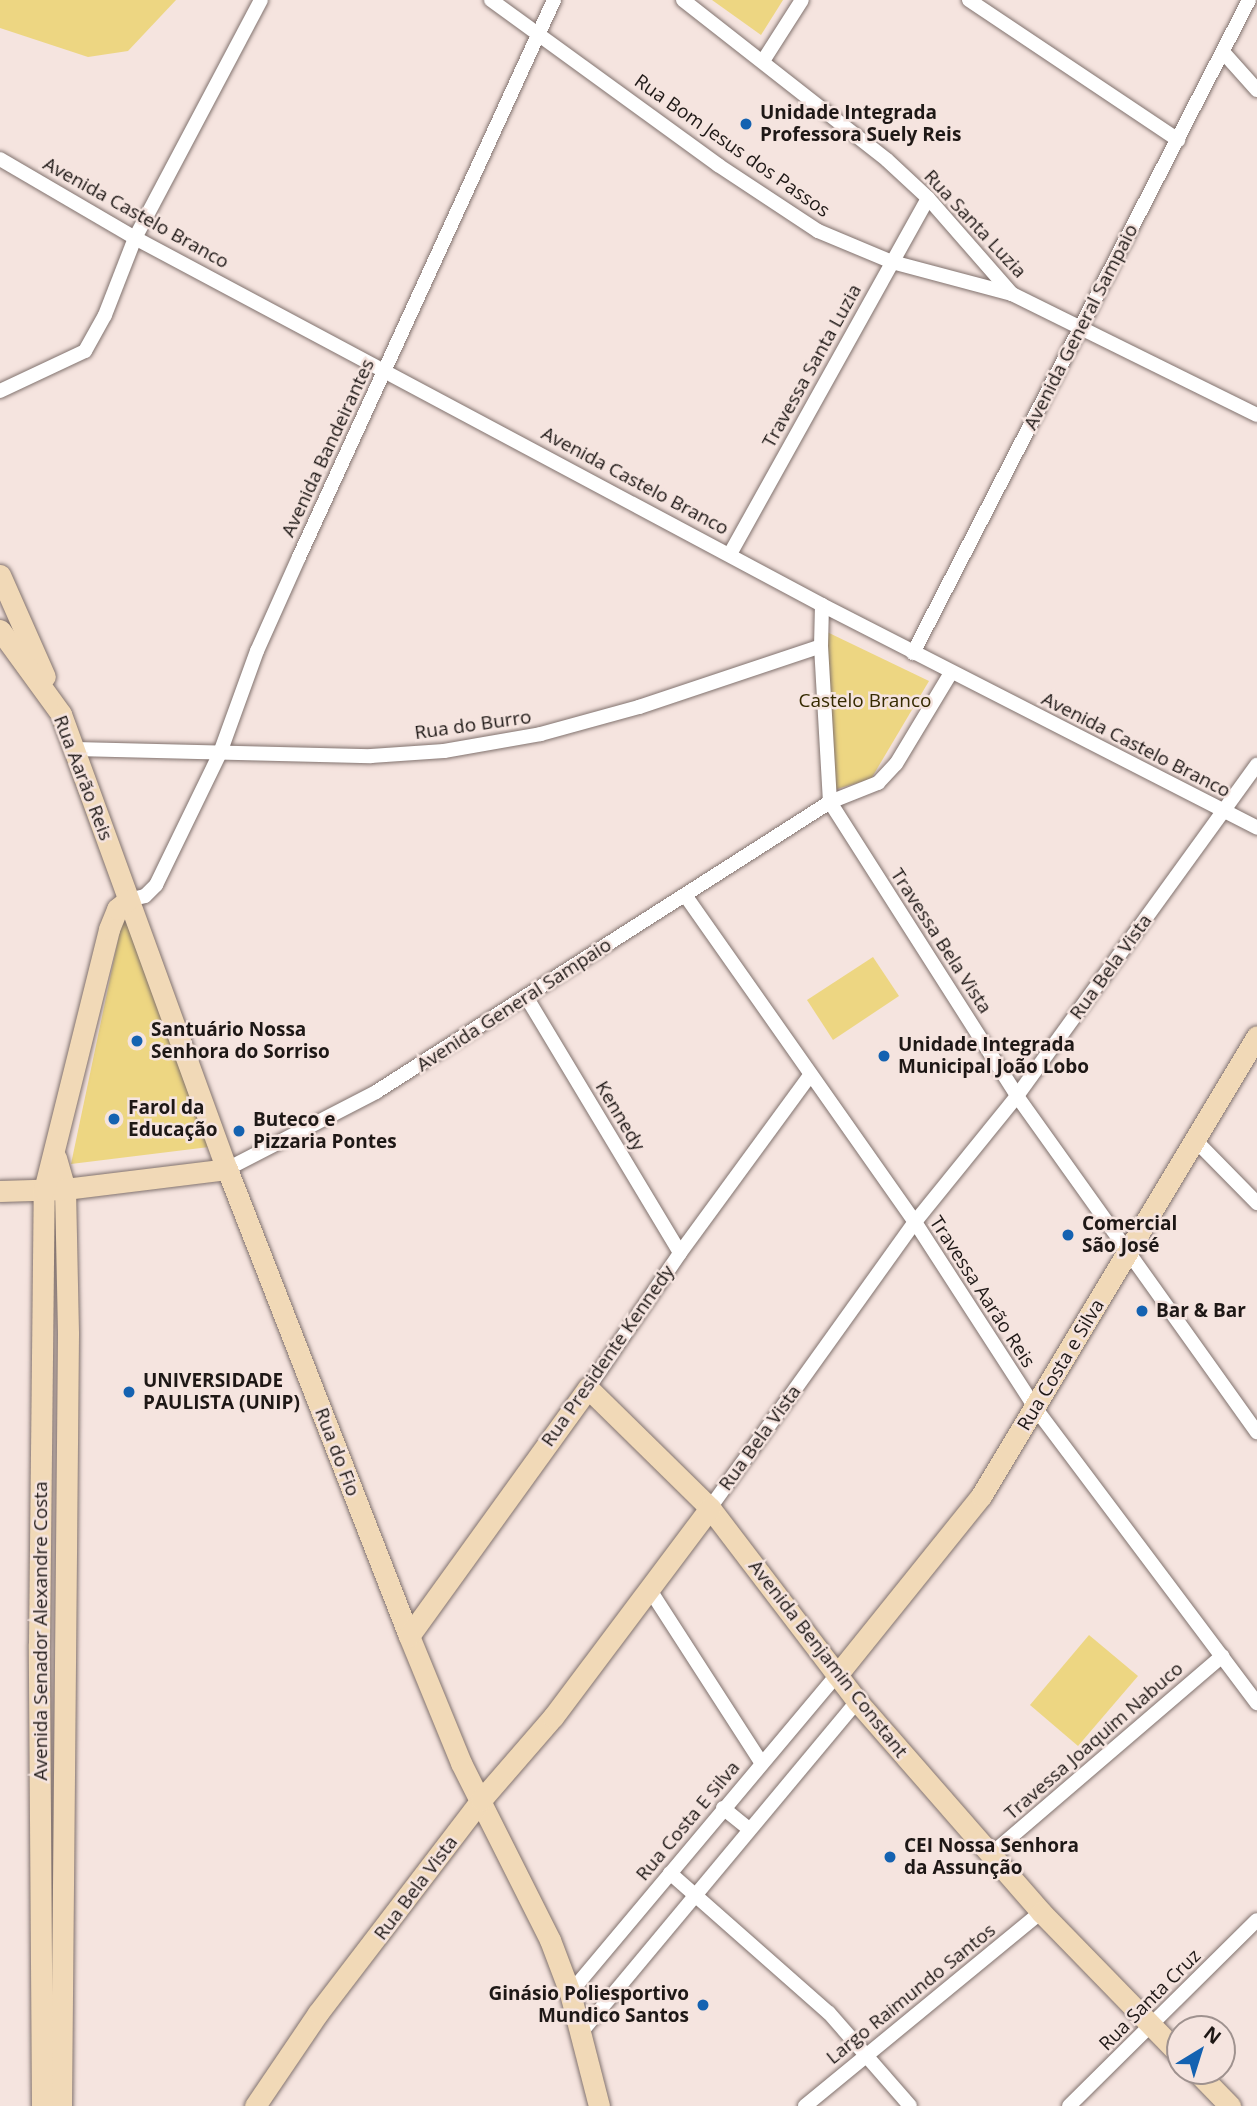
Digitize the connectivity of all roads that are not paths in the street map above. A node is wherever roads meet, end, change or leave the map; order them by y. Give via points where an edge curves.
1 (261, 0) edge
2 (491, 0) edge
3 (554, 0) edge
4 (683, 0) edge
5 (802, 0) edge
6 (969, 0) edge
7 (1249, 0) edge
8 (539, 32) junction
9 (1223, 52) junction
10 (763, 61) junction
11 (1257, 90) edge
12 (1178, 139) junction
13 (0, 159) edge
14 (928, 198) junction
15 (135, 238) junction
16 (892, 262) junction
17 (1012, 294) junction
18 (1079, 331) junction
19 (386, 368) junction
20 (0, 391) edge
21 (1257, 415) edge
22 (730, 554) junction
23 (0, 575) edge
24 (822, 605) junction
25 (0, 630) edge
26 (821, 646) junction
27 (913, 653) junction
28 (951, 673) junction
29 (61, 714) junction
30 (75, 749) junction
31 (220, 753) junction
32 (1257, 765) edge
33 (830, 802) junction
34 (1224, 811) junction
35 (1257, 828) edge
36 (685, 895) junction
37 (128, 900) junction
38 (527, 998) junction
39 (1257, 1036) edge
40 (809, 1077) junction
41 (1017, 1096) junction
42 (1197, 1142) junction
43 (227, 1169) junction
44 (55, 1189) junction
45 (2, 1191) edge
46 (1257, 1203) edge
47 (915, 1222) junction
48 (44, 1243) junction
49 (1128, 1252) junction
50 (680, 1253) junction
51 (588, 1388) junction
52 (1036, 1409) junction
53 (1257, 1432) edge
54 (710, 1508) junction
55 (650, 1590) junction
56 (39, 1610) junction
57 (64, 1612) junction
58 (409, 1636) junction
59 (39, 1644) junction
60 (64, 1645) junction
61 (1222, 1656) junction
62 (837, 1675) junction
63 (857, 1701) junction
64 (1257, 1703) edge
65 (761, 1762) junction
66 (481, 1800) junction
67 (723, 1808) junction
68 (748, 1828) junction
69 (990, 1855) junction
70 (670, 1873) junction
71 (694, 1894) junction
72 (53, 1901) junction
73 (1041, 1912) junction
74 (1257, 1920) edge
75 (570, 1993) junction
76 (1151, 2026) junction
77 (579, 2035) junction
78 (1166, 2041) edge
79 (868, 2054) junction
80 (1210, 2085) edge
81 (43, 2106) edge
82 (61, 2106) edge
83 (255, 2106) edge
84 (599, 2106) edge
85 (805, 2106) edge
86 (910, 2106) edge
87 (1069, 2106) edge
88 (1230, 2106) edge

1 - 15 street
2 - 8 street, Rua Bom Jesus dos Passos
3 - 8 street, Avenida Bandeirantes
4 - 10 street, Rua Santa Luzia
5 - 10 street
6 - 12 street
7 - 9 street, Avenida General Sampaio
8 - 16 street, Rua Bom Jesus dos Passos via 769,201 818,231
8 - 19 street, Avenida Bandeirantes
9 - 11 street
9 - 12 street, Avenida General Sampaio
10 - 14 street, Rua Santa Luzia
12 - 18 street, Avenida General Sampaio
13 - 15 street, Avenida Castelo Branco
14 - 16 street, Travessa Santa Luzia
14 - 17 street, Rua Santa Luzia
15 - 19 street, Avenida Castelo Branco
15 - 20 street via 105,315 85,351
16 - 17 street, Rua Bom Jesus dos Passos
16 - 22 street, Travessa Santa Luzia
17 - 18 street, Rua Santa Luzia
18 - 21 street, Rua Santa Luzia
18 - 27 street, Avenida General Sampaio
19 - 22 street, Avenida Castelo Branco
19 - 31 street, Avenida Bandeirantes via 257,651
22 - 24 street, Avenida Castelo Branco
23 - 29 street
24 - 26 street
24 - 27 street, Avenida Castelo Branco
25 - 29 street, Rua Aarão Reis
26 - 31 street, Rua do Burro via 639,707 541,734 444,751 371,756
26 - 33 street, Travessa Bela Vista
27 - 28 street, Avenida Castelo Branco
28 - 33 street, Avenida General Sampaio via 889,773 878,783
28 - 34 street, Avenida Castelo Branco
29 - 30 street, Rua Aarão Reis
30 - 31 street, Rua do Burro
30 - 37 street, Rua Aarão Reis
31 - 37 street, Avenida Bandeirantes via 156,885 145,896
32 - 34 street, Rua Bela Vista
33 - 36 street, Avenida General Sampaio
33 - 41 street, Travessa Bela Vista
34 - 35 street, Avenida Castelo Branco
34 - 41 street, Rua Bela Vista
36 - 38 street, Avenida General Sampaio
36 - 40 street, Travessa Aarão Reis
37 - 43 street, Rua do Fio
37 - 44 street, Avenida Senador Alexandre Costa via 117,909 109,929 56,1158
38 - 43 street, Avenida General Sampaio via 376,1092
38 - 50 street, Kennedy
39 - 42 street, Rua Costa e Silva
40 - 47 street, Travessa Aarão Reis
40 - 50 street, Rua Presidente Kennedy
41 - 47 street, Rua Bela Vista
41 - 49 street, Travessa Bela Vista
42 - 46 street
42 - 49 street, Rua Costa e Silva
43 - 44 street, Avenida General Sampaio
43 - 58 street, Rua do Fio
44 - 45 street, Avenida General Sampaio
44 - 48 street, Avenida Senador Alexandre Costa
44 - 57 street, Avenida Senador Alexandre Costa
45 - 48 street via 31,1207
47 - 52 street, Travessa Aarão Reis
47 - 54 street, Rua Bela Vista
48 - 56 street, Avenida Senador Alexandre Costa
49 - 52 street, Rua Costa e Silva
49 - 53 street, Travessa Bela Vista
50 - 51 street, Rua Presidente Kennedy
51 - 54 street, Avenida Benjamin Constant
51 - 58 street, Rua Presidente Kennedy
52 - 61 street, Travessa Aarão Reis
52 - 62 street, Rua Costa e Silva via 959,1528
54 - 55 street, Rua Bela Vista
54 - 62 street, Avenida Benjamin Constant
55 - 65 street
55 - 66 street, Rua Bela Vista via 553,1717
56 - 57 street
56 - 59 street, Avenida Senador Alexandre Costa
57 - 60 street, Avenida Senador Alexandre Costa
58 - 66 street, Rua do Fio
59 - 60 street
59 - 72 street, Avenida Senador Alexandre Costa
60 - 72 street, Avenida Senador Alexandre Costa
61 - 64 street, Travessa Aarão Reis
61 - 69 street, Travessa Joaquim Nabuco
62 - 63 street, Avenida Benjamin Constant
62 - 65 street, Rua Costa E Silva
63 - 68 street
63 - 69 street, Avenida Benjamin Constant
65 - 67 street, Rua Costa E Silva
66 - 75 street, Rua do Fio via 550,1940
66 - 83 street, Rua Bela Vista via 318,2013
67 - 68 street
67 - 70 street, Rua Costa E Silva
68 - 71 street
69 - 73 street, Avenida Benjamin Constant
70 - 71 street
70 - 75 street, Rua Costa E Silva
71 - 77 street
71 - 79 street via 782,1969
72 - 81 street, Avenida Senador Alexandre Costa
72 - 82 street, Avenida Senador Alexandre Costa
73 - 76 street, Avenida Benjamin Constant
73 - 79 street, Largo Raimundo Santos
74 - 76 street, Rua Santa Cruz
75 - 77 street, Rua do Fio
76 - 78 street, Avenida Benjamin Constant
76 - 87 street, Rua Santa Cruz
77 - 84 street, Rua do Fio
79 - 85 street, Largo Raimundo Santos
79 - 86 street
80 - 88 street

